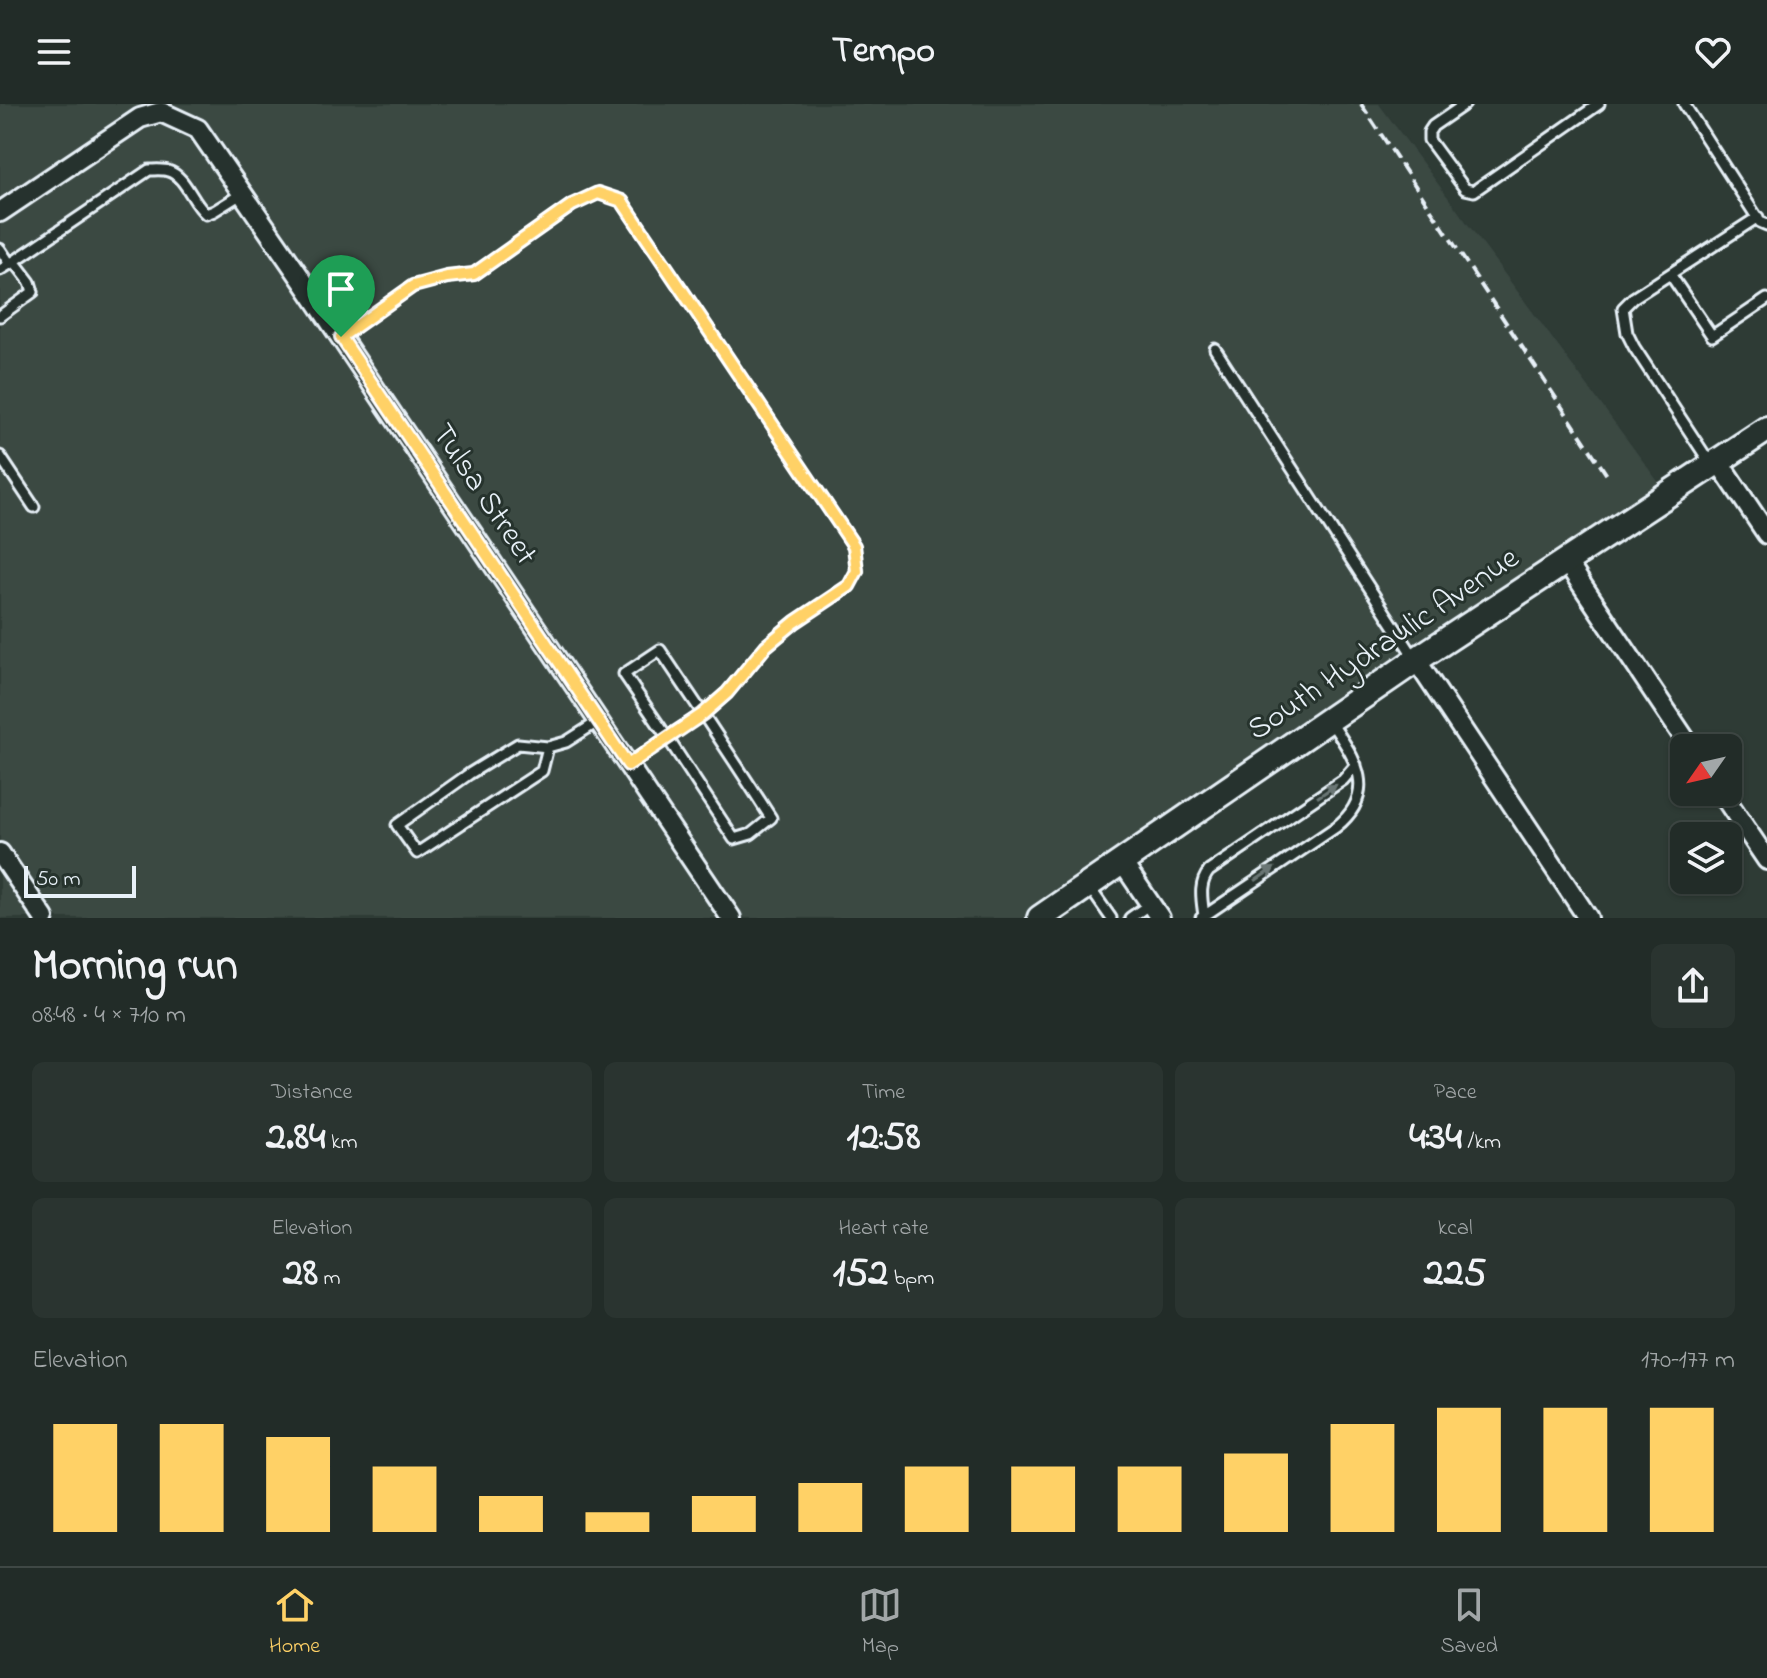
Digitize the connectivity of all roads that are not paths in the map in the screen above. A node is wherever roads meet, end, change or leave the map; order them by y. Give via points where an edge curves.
1 (1465, 104) edge
2 (1599, 104) edge
3 (1684, 104) edge
4 (243, 193) junction
5 (0, 212) edge
6 (1758, 217) junction
7 (1767, 225) edge
8 (0, 249) edge
9 (12, 262) junction
10 (0, 270) edge
11 (1670, 274) junction
12 (1767, 299) edge
13 (0, 316) edge
14 (341, 337) junction
15 (1215, 349) dead end
16 (1767, 429) edge
17 (0, 456) edge
18 (1715, 463) junction
19 (34, 507) dead end
20 (1767, 534) edge
21 (1566, 561) junction
22 (1416, 660) junction
23 (703, 714) junction
24 (1329, 720) junction
25 (599, 721) junction
26 (1682, 734) edge
27 (667, 737) junction
28 (548, 747) junction
29 (628, 765) junction
30 (1356, 765) junction
31 (1730, 806) edge
32 (0, 853) edge
33 (1767, 860) edge
34 (1122, 862) junction
35 (1088, 885) junction
36 (1155, 911) edge
37 (1043, 917) edge
38 (1202, 917) edge
39 (1587, 917) edge
40 (44, 918) edge
41 (731, 918) edge
42 (1111, 918) edge
43 (1130, 918) edge

1 - 2 lane via 1433,126 1429,140 1465,189 1474,191
3 - 6 lane
4 - 5 street, Tulsa Street via 198,129 161,112 140,118
4 - 9 lane via 206,214 179,177 149,170
4 - 14 street, Tulsa Street
6 - 7 lane
6 - 11 lane
8 - 9 lane
9 - 10 lane
9 - 13 lane via 33,292
11 - 12 lane via 1712,336
11 - 18 lane via 1623,308 1627,333
14 - 23 lane via 413,286 474,274 572,205 598,193 622,201 854,546 857,571 849,586 766,646
14 - 25 street, Tulsa Street
15 - 22 lane
16 - 18 street, South Hydraulic Avenue
17 - 19 lane
18 - 20 street
18 - 21 street, South Hydraulic Avenue
21 - 22 street, South Hydraulic Avenue
21 - 26 street
22 - 24 street, South Hydraulic Avenue
22 - 39 street
23 - 27 lane
23 - 27 lane via 660,650 624,674
23 - 27 lane via 771,818 751,834 734,839
24 - 30 lane
24 - 34 street, South Hydraulic Avenue
25 - 28 lane
25 - 29 street, Tulsa Street
27 - 29 lane
28 - 28 lane via 542,771 417,853 397,825 518,744
29 - 41 street, Tulsa Street
38 -> 30 lane via 1203,878 1209,871 1343,780
38 -> 30 lane via 1345,819 1361,780
31 - 33 street
32 - 40 street
34 - 35 street, South Hydraulic Avenue
34 - 36 street
35 - 37 street, South Hydraulic Avenue
35 - 42 lane
36 - 43 lane

